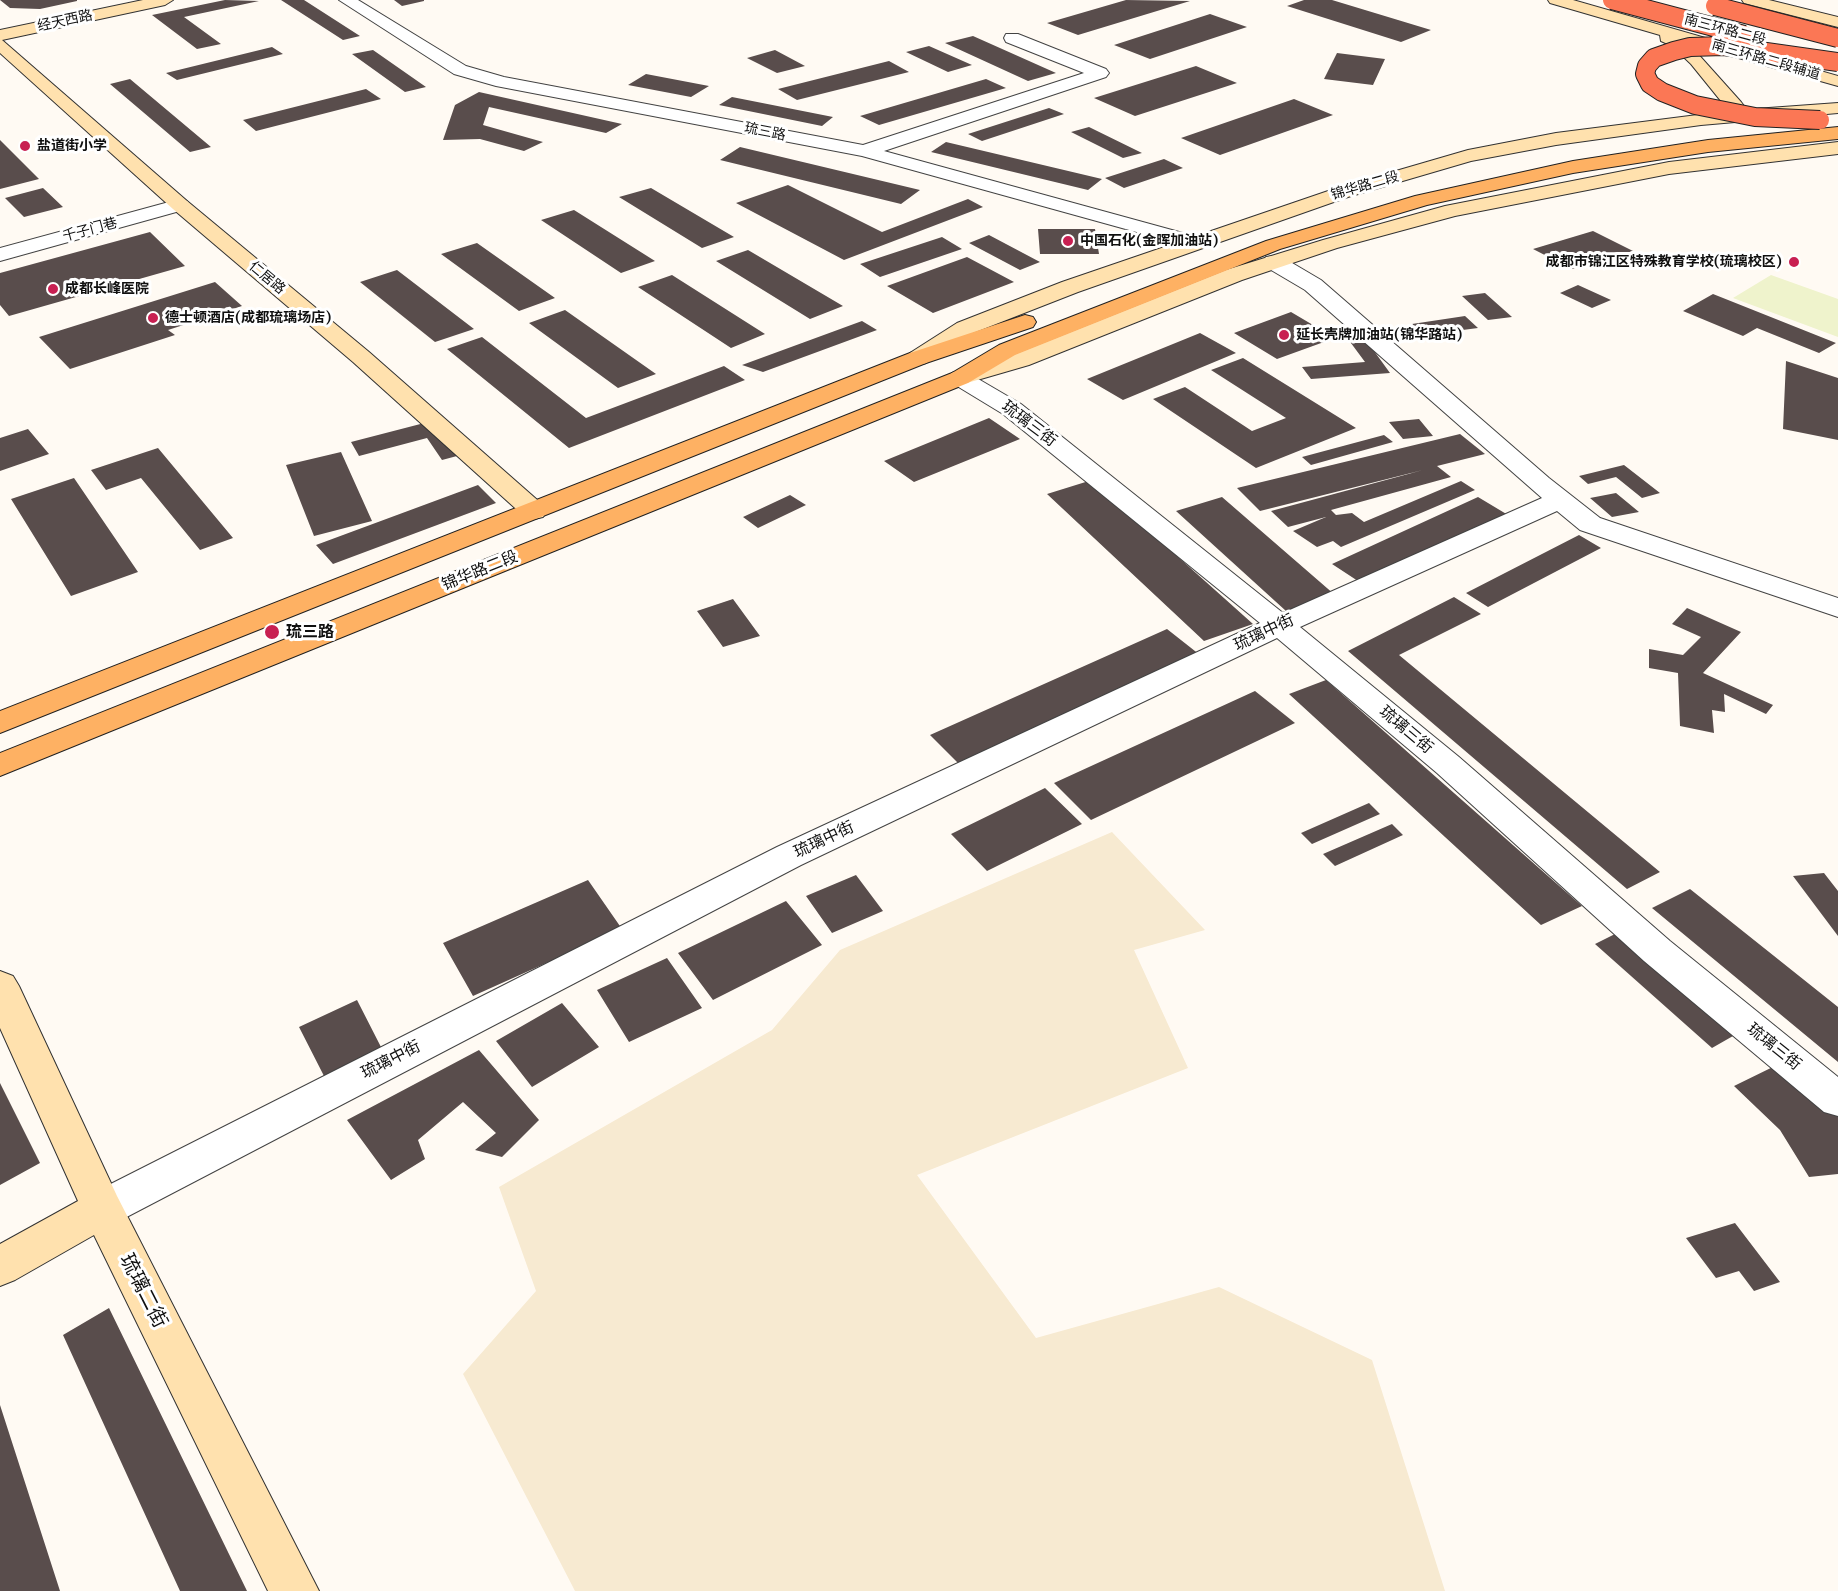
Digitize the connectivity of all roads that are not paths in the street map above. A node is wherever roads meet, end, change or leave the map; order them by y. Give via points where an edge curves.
1 (120, 0) edge
2 (165, 0) edge
3 (347, 0) edge
4 (1556, 0) edge
5 (1612, 0) edge
6 (1719, 0) edge
7 (1750, 0) edge
8 (1570, 3) edge
9 (1701, 3) dead end
10 (1838, 22) edge
11 (0, 25) edge
12 (0, 35) edge
13 (1012, 38) dead end
14 (1838, 38) edge
15 (0, 44) edge
16 (1838, 61) edge
17 (1838, 81) edge
18 (1838, 108) edge
19 (1726, 117) junction
20 (1829, 120) edge
21 (1838, 133) edge
22 (1838, 148) edge
23 (864, 151) junction
24 (180, 205) junction
25 (1194, 242) junction
26 (0, 255) edge
27 (1274, 262) junction
28 (918, 358) junction
29 (960, 378) junction
30 (1560, 500) junction
31 (534, 511) junction
32 (1838, 608) edge
33 (1280, 625) junction
34 (0, 723) edge
35 (0, 765) edge
36 (0, 986) edge
37 (1838, 1100) edge
38 (102, 1209) junction
39 (0, 1266) edge
40 (294, 1591) edge

1 - 11 main road, 经天西路
2 - 12 main road, 经天西路
3 - 23 street, 琉三路 via 460,70 502,82
4 - 8 main road, 南三环路二段辅道
5 - 16 highway, 南三环路二段, bridge
6 - 8 main road via 1719,11 1699,19 1661,20
7 - 10 main road
8 - 17 main road, 南三环路二段辅道
8 - 19 main road via 1678,42 1735,106
9 - 14 highway, 南三环路二段, bridge
13 - 23 street via 1100,73
15 - 24 main road, 仁居路
16 - 20 highway, bridge via 1724,46 1690,47 1654,58 1645,74 1650,84 1662,92 1695,105 1755,117
18 - 19 main road, 锦华路二段
19 - 25 main road, 锦华路二段 via 1556,139 1468,156
20 - 28 main road, 锦华路二段, bridge via 1698,133 1565,154 1440,180 1248,240
21 - 29 main road, 锦华路二段 via 1708,146 1573,166 1375,214 1274,245 1007,350
22 - 27 main road, 锦华路二段 via 1669,168 1550,189 1452,210
23 - 25 street, 琉三路
24 - 26 street, 千子门巷
24 - 31 main road, 仁居路 via 361,357
25 - 28 main road, 锦华路二段 via 965,328
27 - 29 main road, 锦华路二段 via 1021,360
27 - 30 street via 1313,285
28 - 31 main road, 锦华路二段
29 - 33 street, 琉璃三街 via 1012,409
29 - 35 main road, 锦华路二段
30 - 32 street via 1590,524
30 - 33 street, 琉璃中街
31 - 34 main road, 锦华路二段
33 - 37 street, 琉璃三街 via 1448,765 1657,951
33 - 38 street, 琉璃中街 via 789,856
36 - 38 main road, 琉璃二街
38 - 39 main road
38 - 40 main road, 琉璃二街

